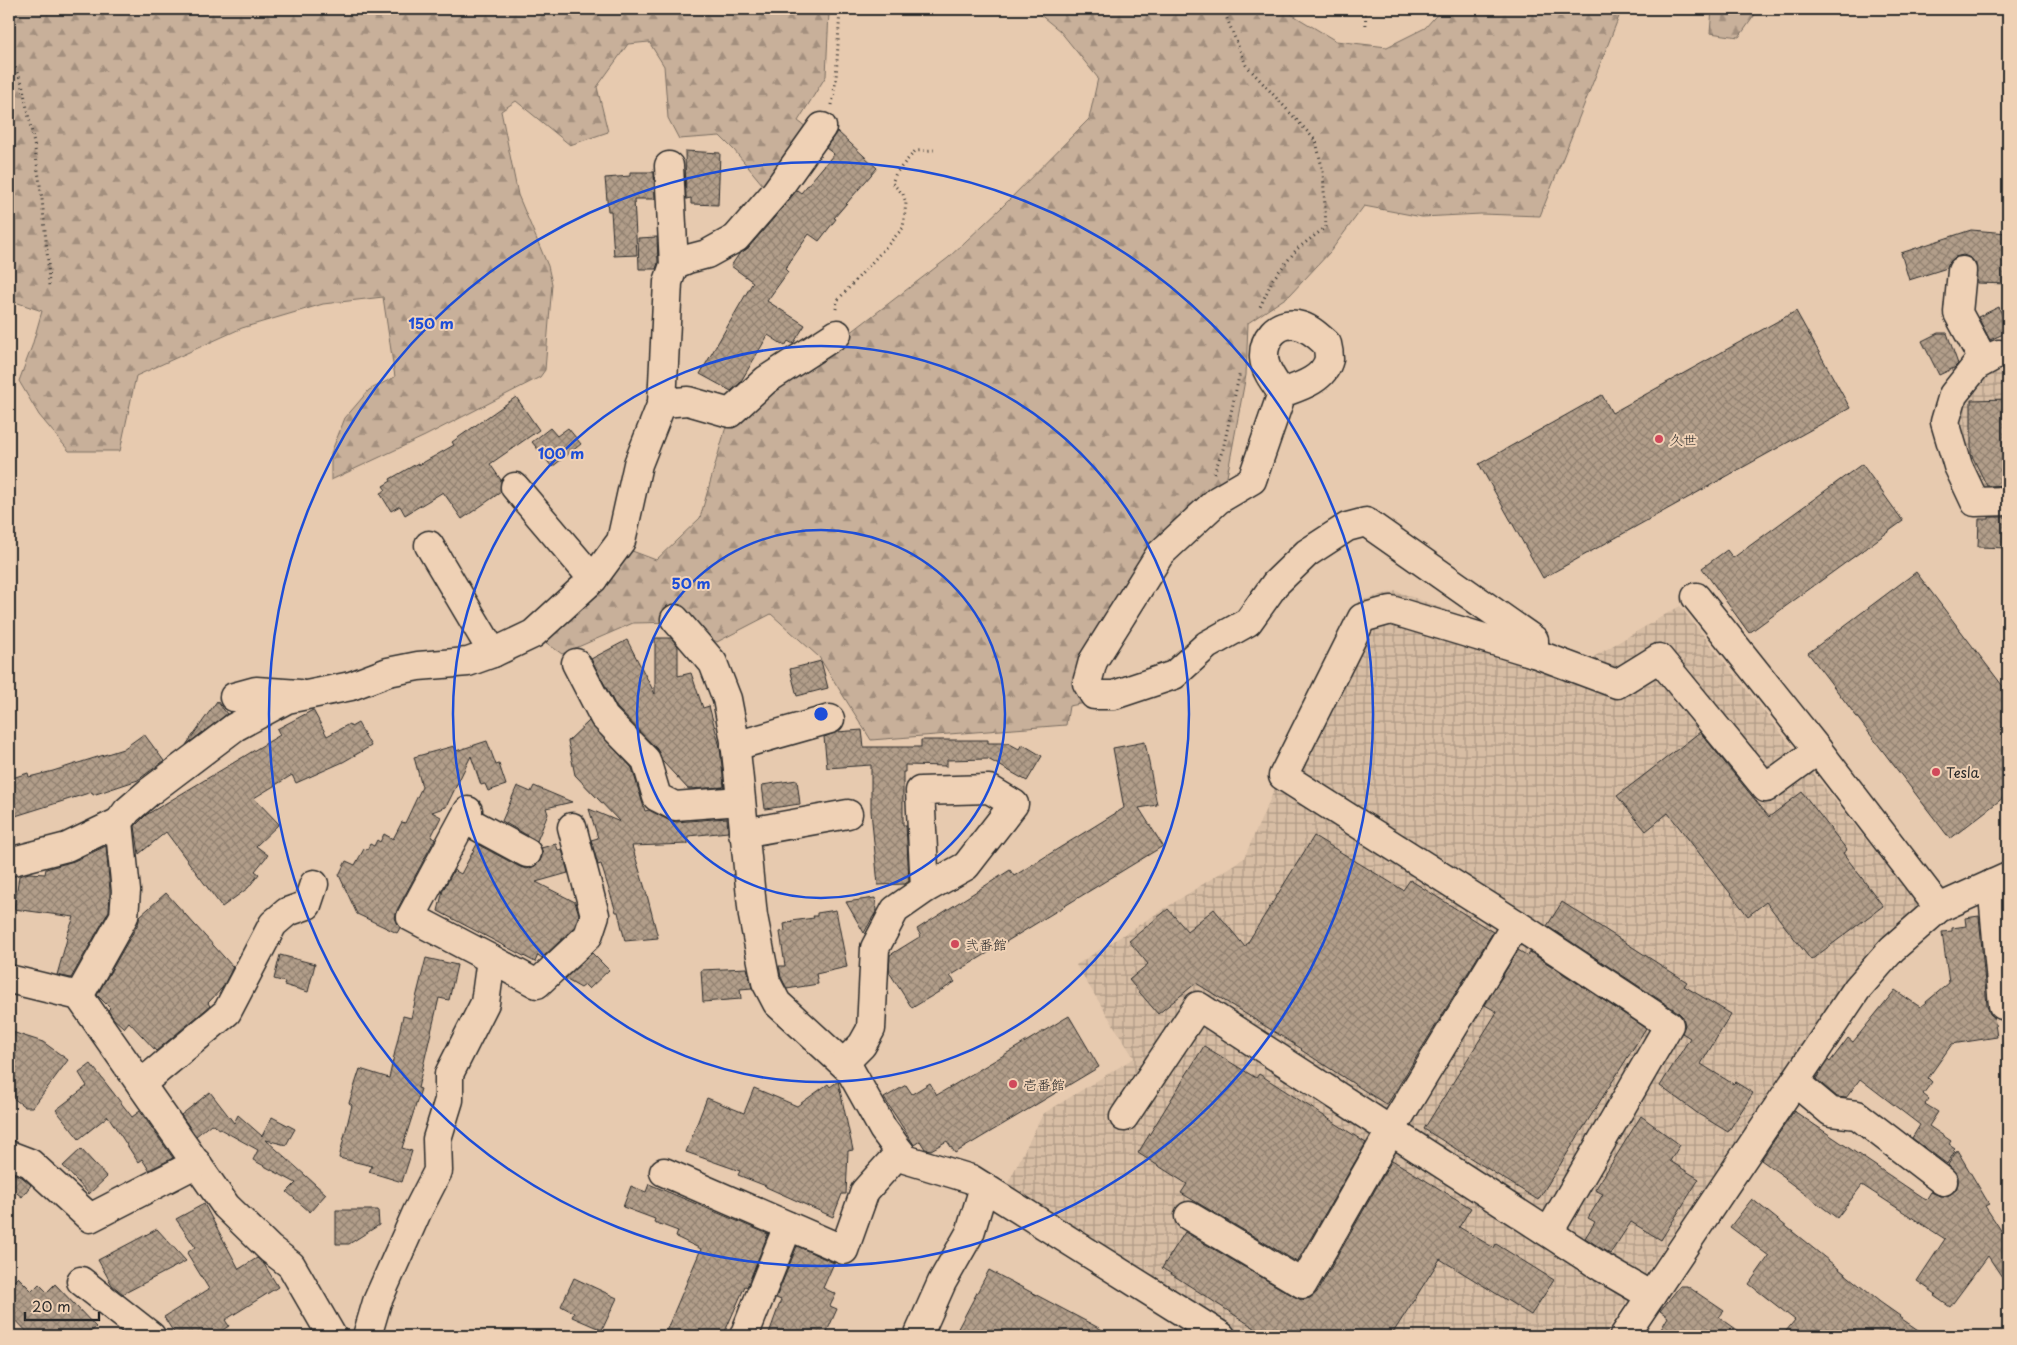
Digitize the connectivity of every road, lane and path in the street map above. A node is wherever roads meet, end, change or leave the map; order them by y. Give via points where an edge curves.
1 (840, 9) edge
2 (1223, 9) edge
3 (1365, 9) edge
4 (1366, 27) dead end
5 (9, 54) edge
6 (822, 127) joint
7 (934, 150) dead end
8 (669, 166) dead end
9 (674, 265) junction
10 (1962, 271) dead end
11 (49, 287) dead end
12 (1257, 317) dead end
13 (837, 334) joint
14 (1996, 358) edge
15 (1241, 369) dead end
16 (1282, 393) dead end
17 (662, 403) junction
18 (1209, 479) dead end
19 (515, 487) dead end
20 (2008, 501) edge
21 (429, 544) dead end
22 (592, 579) junction
23 (1696, 597) dead end
24 (675, 619) dead end
25 (492, 653) junction
26 (1534, 653) junction
27 (576, 663) dead end
28 (305, 695) junction
29 (234, 697) dead end
30 (830, 719) dead end
31 (735, 746) junction
32 (1818, 750) junction
33 (740, 801) junction
34 (848, 814) dead end
35 (119, 822) junction
36 (572, 827) dead end
37 (743, 833) junction
38 (527, 853) dead end
39 (9, 862) edge
40 (2000, 880) edge
41 (314, 884) dead end
42 (925, 889) dead end
43 (1940, 908) junction
44 (1516, 924) junction
45 (491, 959) junction
46 (9, 979) edge
47 (79, 996) junction
48 (2003, 1005) dead end
49 (844, 1063) junction
50 (1795, 1082) junction
51 (141, 1084) junction
52 (1124, 1117) dead end
53 (1391, 1130) junction
54 (900, 1152) junction
55 (9, 1155) edge
56 (197, 1164) junction
57 (664, 1172) dead end
58 (1943, 1181) dead end
59 (984, 1187) junction
60 (1189, 1216) dead end
61 (788, 1226) junction
62 (1549, 1232) junction
63 (81, 1281) dead end
64 (1651, 1296) junction
65 (151, 1336) edge
66 (332, 1336) edge
67 (367, 1336) edge
68 (744, 1336) edge
69 (918, 1336) edge
70 (1220, 1336) edge
71 (1624, 1336) edge

1 - 6 path via 836,79 832,105
2 - 12 path via 1246,65 1316,140 1322,172 1326,227 1297,249 1273,279
3 - 4 path
5 - 11 path via 22,83 35,150
6 - 9 street via 775,193 736,238 707,254
7 - 13 path via 915,151 892,178 906,203 903,228 837,302
8 - 9 street
9 - 17 street via 668,282
10 - 14 street via 1958,313
13 - 17 street via 766,380 730,413 688,401
14 - 20 street via 1976,366 1952,395 1945,422 1958,466 1975,502
15 - 18 path via 1222,448
16 - 26 street via 1252,480 1218,500 1160,554 1093,661 1087,683 1094,695 1114,695 1174,675 1208,645 1248,622 1275,584 1308,553 1347,527 1366,522 1534,640
17 - 22 street via 638,464 621,541
19 - 22 street
21 - 25 street
22 - 25 street via 533,634
23 - 32 street
24 - 31 street via 713,663 727,699
25 - 28 street via 468,662 388,672 351,686
26 - 32 street via 1617,684 1659,658 1766,788
26 - 44 street via 1391,610 1362,618 1283,776
27 - 33 street via 604,716 646,760 657,797 676,806
28 - 29 street via 256,691
28 - 35 street via 287,699 235,727 150,792
30 - 31 street
31 - 33 street
32 - 43 street
33 - 37 street
34 - 37 street
35 - 39 street via 67,847
35 - 47 street via 126,891 124,916
36 - 45 street via 594,915 588,936 537,984
37 - 49 street via 753,916 766,982 778,1003
38 - 45 street via 467,815 411,917
40 - 43 street
40 - 48 street
41 - 51 street via 307,905 287,912 273,924 227,1012
42 - 49 street via 896,910 875,948 871,1029 862,1045
43 - 50 street via 1892,949 1857,989
44 - 53 street
44 - 62 street via 1669,1025
45 - 67 street via 485,1003 449,1074 449,1100 437,1139 438,1171 377,1302
46 - 47 street
47 - 51 street
49 - 54 street
50 - 58 street via 1832,1112 1857,1115
50 - 64 street
51 - 56 street
52 - 53 street via 1198,1006
53 - 60 street via 1303,1284
53 - 62 street
54 - 59 street via 904,1159 971,1179
54 - 61 street via 865,1191 844,1250
55 - 56 street via 30,1163 90,1218
56 - 66 street via 226,1206 291,1265
57 - 61 street
59 - 69 street via 970,1232 942,1282
59 - 70 street
61 - 68 street
62 - 64 street
63 - 65 street
64 - 71 street

